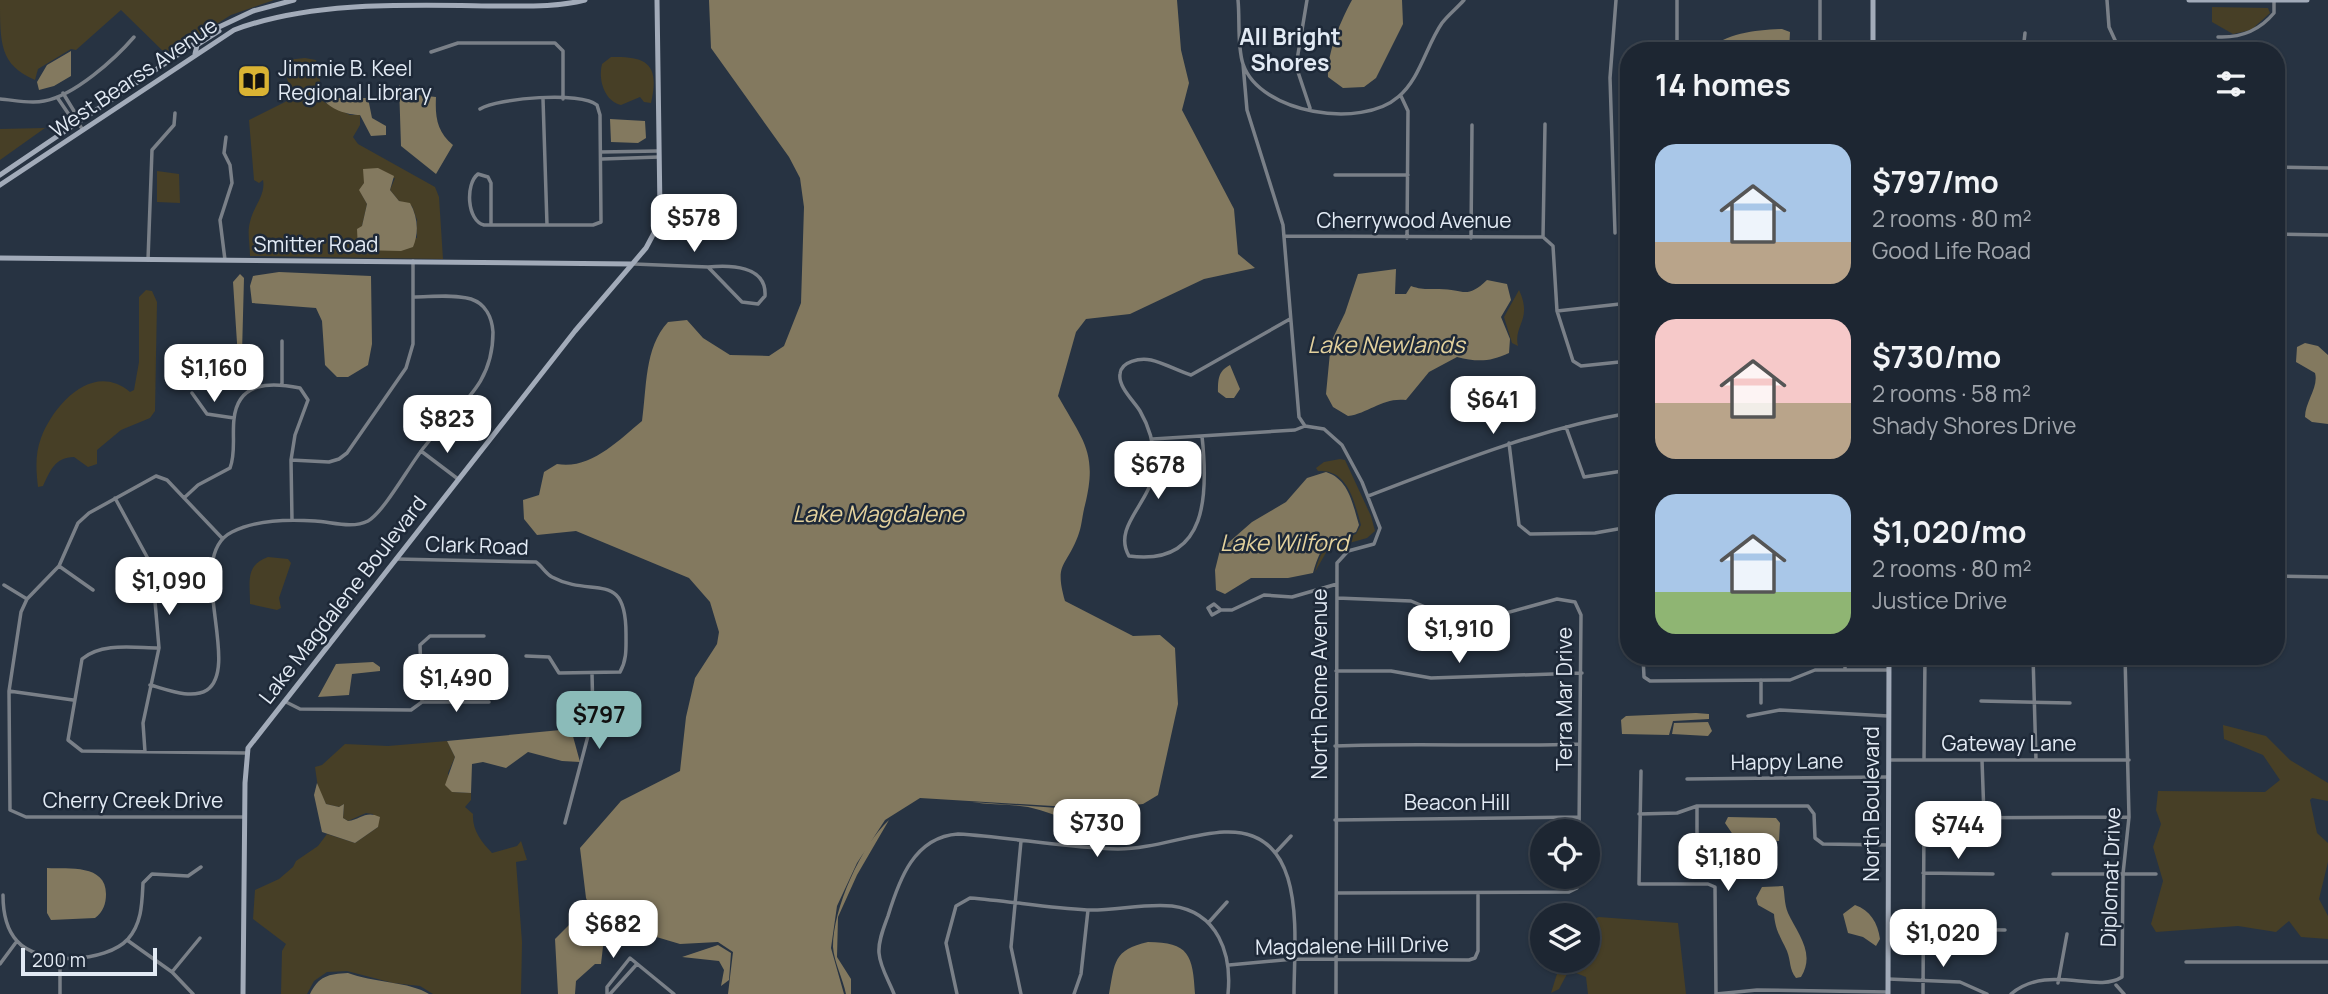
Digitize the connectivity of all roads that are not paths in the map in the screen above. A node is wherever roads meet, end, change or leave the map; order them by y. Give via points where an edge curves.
1 (294, 0) edge
2 (585, 0) edge
3 (657, 0) edge
4 (1238, 0) edge
5 (1307, 0) edge
6 (1464, 0) edge
7 (1616, 0) edge
8 (1677, 0) edge
9 (1820, 0) edge
10 (1873, 0) edge
11 (2107, 0) edge
12 (2189, 0) edge
13 (2306, 0) edge
14 (2274, 1) edge
15 (229, 22) junction
16 (2025, 33) dead end
17 (134, 37) dead end
18 (2218, 37) dead end
19 (1677, 42) edge
20 (1820, 42) edge
21 (1872, 42) edge
22 (2024, 42) edge
23 (2116, 42) edge
24 (431, 52) dead end
25 (195, 54) junction
26 (1243, 64) junction
27 (1256, 84) junction
28 (1245, 90) junction
29 (63, 93) junction
30 (1401, 96) junction
31 (57, 97) junction
32 (0, 99) edge
33 (543, 99) junction
34 (563, 99) junction
35 (1310, 108) junction
36 (480, 109) dead end
37 (175, 113) dead end
38 (77, 122) junction
39 (1545, 124) dead end
40 (1472, 125) dead end
41 (84, 131) junction
42 (226, 137) dead end
43 (601, 152) junction
44 (624, 152) junction
45 (659, 154) junction
46 (601, 159) junction
47 (624, 159) junction
48 (2285, 167) edge
49 (2328, 167) edge
50 (0, 175) edge
51 (1335, 175) dead end
52 (1408, 175) junction
53 (0, 185) edge
54 (491, 225) junction
55 (547, 225) junction
56 (1615, 233) dead end
57 (2285, 234) edge
58 (2328, 235) edge
59 (1284, 236) junction
60 (1543, 237) junction
61 (1407, 238) junction
62 (1471, 238) junction
63 (0, 258) edge
64 (148, 260) junction
65 (225, 260) junction
66 (413, 261) junction
67 (632, 264) junction
68 (708, 267) junction
69 (413, 297) junction
70 (1620, 304) edge
71 (1557, 311) junction
72 (1290, 319) junction
73 (282, 341) dead end
74 (1620, 362) edge
75 (282, 384) junction
76 (192, 393) dead end
77 (1620, 415) edge
78 (234, 418) junction
79 (1305, 426) junction
80 (1566, 426) junction
81 (1202, 436) junction
82 (1153, 439) junction
83 (1510, 443) junction
84 (421, 451) junction
85 (291, 460) junction
86 (1620, 471) edge
87 (458, 479) junction
88 (1368, 496) junction
89 (115, 498) junction
90 (184, 498) junction
91 (292, 520) junction
92 (1620, 528) edge
93 (222, 538) junction
94 (394, 559) junction
95 (59, 566) junction
96 (2285, 576) edge
97 (2328, 577) edge
98 (1337, 584) junction
99 (4, 585) dead end
100 (93, 590) dead end
101 (1337, 598) junction
102 (27, 599) junction
103 (1221, 610) dead end
104 (484, 636) dead end
105 (159, 648) junction
106 (526, 656) dead end
107 (1643, 665) edge
108 (1845, 665) edge
109 (1889, 665) edge
110 (1925, 665) edge
111 (2033, 665) edge
112 (2124, 665) edge
113 (1845, 670) junction
114 (1889, 670) junction
115 (1336, 671) junction
116 (592, 673) junction
117 (1582, 673) junction
118 (1761, 680) junction
119 (150, 685) junction
120 (9, 691) junction
121 (284, 700) junction
122 (73, 701) junction
123 (1981, 701) dead end
124 (422, 702) junction
125 (489, 702) dead end
126 (2034, 702) junction
127 (1761, 703) dead end
128 (2070, 703) dead end
129 (1748, 716) dead end
130 (1888, 716) junction
131 (1579, 744) junction
132 (1335, 746) junction
133 (145, 752) junction
134 (246, 753) junction
135 (1888, 760) junction
136 (1924, 760) junction
137 (1982, 760) junction
138 (2036, 760) junction
139 (2129, 760) junction
140 (1641, 771) dead end
141 (1888, 777) junction
142 (1687, 779) dead end
143 (1697, 806) junction
144 (1639, 814) junction
145 (1984, 816) junction
146 (245, 817) junction
147 (1579, 817) joint
148 (2129, 817) junction
149 (1335, 820) junction
150 (565, 823) dead end
151 (1291, 836) dead end
152 (1021, 841) junction
153 (1697, 843) dead end
154 (1887, 845) junction
155 (1277, 851) junction
156 (201, 867) dead end
157 (1923, 873) junction
158 (1993, 874) dead end
159 (2053, 874) dead end
160 (2123, 874) junction
161 (2156, 874) dead end
162 (1575, 889) edge
163 (1336, 893) junction
164 (3, 895) dead end
165 (1478, 895) junction
166 (1014, 902) junction
167 (1227, 902) dead end
168 (1088, 910) junction
169 (1210, 921) junction
170 (1922, 929) junction
171 (2005, 930) dead end
172 (2067, 934) dead end
173 (200, 938) dead end
174 (127, 940) junction
175 (16, 941) junction
176 (60, 958) junction
177 (1294, 959) junction
178 (1336, 960) junction
179 (2186, 962) dead end
180 (2328, 962) edge
181 (0, 964) edge
182 (637, 964) junction
183 (1229, 965) junction
184 (172, 972) junction
185 (1888, 979) junction
186 (1923, 979) junction
187 (2058, 983) junction
188 (2116, 985) junction
189 (2111, 988) dead end
190 (2091, 989) dead end
191 (1888, 993) edge
192 (60, 994) edge
193 (193, 994) edge
194 (243, 994) edge
195 (608, 994) edge
196 (674, 994) edge
197 (894, 994) edge
198 (957, 994) edge
199 (1021, 994) edge
200 (1074, 994) edge
201 (1228, 994) edge
202 (1294, 994) edge
203 (1336, 994) edge
204 (1716, 994) edge
205 (1923, 994) edge
206 (1987, 994) edge
207 (2011, 994) edge
208 (2124, 994) edge

1 - 15 street, West Bearss Avenue
2 - 25 street, West Bearss Avenue via 548,5 302,8 244,25
3 - 45 street, Lake Magdalene Boulevard
4 - 26 street
5 - 35 street via 1296,66
6 - 30 street via 1442,23
7 - 56 street via 1611,78
8 - 19 street
9 - 20 street
10 - 21 street
11 - 23 street via 2109,27
12 - 14 street
13 - 14 street
14 - 18 street via 2274,13 2252,32
15 - 25 street via 197,46
15 - 38 street, West Bearss Avenue
16 - 22 street
17 - 29 street via 110,63
24 - 34 street via 458,43 555,43 563,51
25 - 41 street, West Bearss Avenue
26 - 27 street
26 - 28 street
27 - 28 street
27 - 35 street via 1271,97
28 - 59 street
29 - 31 street
29 - 38 street
30 - 35 street via 1363,115
30 - 52 street via 1408,111
31 - 32 street via 40,102
31 - 38 street
33 - 34 street
33 - 36 street via 501,100
33 - 55 street
34 - 43 street via 585,99 597,105
37 - 64 street via 174,125 152,150
38 - 41 street
38 - 50 street, West Bearss Avenue
39 - 60 street
40 - 62 street
41 - 53 street, West Bearss Avenue
42 - 65 street via 223,153 232,183 220,220
43 - 44 street
43 - 46 street
44 - 45 street
44 - 47 street
45 - 47 street
45 - 67 street, Lake Magdalene Boulevard via 659,219 650,243
46 - 47 street
46 - 55 street via 601,222
48 - 49 street
51 - 52 street
52 - 61 street
54 - 54 street via 491,183 478,174 471,182 472,216 478,223
54 - 55 street
57 - 58 street
59 - 61 street, Cherrywood Avenue
59 - 72 street
60 - 62 street, Cherrywood Avenue
60 - 71 street via 1553,246
61 - 62 street, Cherrywood Avenue
63 - 64 street, Smitter Road
64 - 65 street, Smitter Road
65 - 66 street, Smitter Road
66 - 67 street, Smitter Road
66 - 69 street
67 - 68 street
67 - 87 street, Lake Magdalene Boulevard
68 - 68 street via 746,268 763,283 765,296 758,304 742,302
69 - 84 street via 472,299 486,310 492,327 493,356 486,377
69 - 85 street via 412,344 406,368 347,453 329,462
70 - 71 street
71 - 74 street via 1568,355 1581,366
72 - 79 street via 1296,401
72 - 82 street via 1191,375 1152,360 1123,366 1121,383
73 - 75 street
75 - 78 street via 264,383 249,389 238,402
75 - 85 street via 300,388 308,400
76 - 78 street via 207,415
77 - 80 street
78 - 90 street via 230,468
79 - 81 street
79 - 88 street, North Rome Avenue via 1334,436
80 - 83 street
80 - 86 street via 1584,477
81 - 82 street
81 - 82 street via 1206,490 1194,530 1171,552 1146,558 1129,556 1124,533 1148,495
83 - 88 street
83 - 92 street via 1523,531 1589,533
84 - 87 street
84 - 91 street via 370,520 353,524
85 - 91 street
87 - 94 street, Lake Magdalene Boulevard
88 - 98 street, North Rome Avenue via 1379,537 1368,548 1341,557
89 - 90 street, Cherry Creek Drive via 156,476 167,480
89 - 95 street, Cherry Creek Drive via 78,523
89 - 105 street via 152,566
90 - 93 street, Cherry Creek Drive
91 - 93 street via 249,527
93 - 119 street via 210,564 216,615 214,681 197,693
94 - 116 street, Clark Road via 526,560 536,562 554,578 611,592 626,608 626,658 620,672
94 - 121 street, Lake Magdalene Boulevard
95 - 100 street
95 - 102 street, Cherry Creek Drive
96 - 97 street
98 - 101 street, North Rome Avenue
98 - 103 street via 1292,597 1264,595 1232,610
99 - 102 street
101 - 115 street, North Rome Avenue
101 - 117 street, Terra Mar Drive via 1411,601 1442,614 1488,618 1568,599 1575,602 1581,615
102 - 120 street, Cherry Creek Drive
104 - 124 street via 430,636 420,645
105 - 119 street
105 - 122 street via 118,647 88,654 79,666
106 - 116 street, Clark Road via 549,657 559,673
107 - 118 street via 1644,677 1650,681
108 - 113 street
109 - 114 street, North Boulevard
110 - 136 street
111 - 126 street
112 - 139 street, Diplomat Drive
113 - 114 street
113 - 118 street via 1815,670 1790,680
114 - 130 street, North Boulevard
115 - 117 street via 1391,671 1431,678
115 - 132 street, North Rome Avenue
116 - 150 street via 593,717
117 - 131 street, Terra Mar Drive
118 - 127 street
119 - 133 street via 143,723
120 - 122 street
120 - 146 street, Cherry Creek Drive via 10,810 26,817
121 - 124 street via 300,709 411,710
121 - 134 street, Lake Magdalene Boulevard
122 - 133 street via 68,740 82,751
123 - 126 street
124 - 125 street
126 - 128 street
126 - 138 street
129 - 130 street via 1780,710
130 - 135 street, North Boulevard
131 - 132 street
131 - 147 street, Terra Mar Drive
132 - 149 street, North Rome Avenue
133 - 134 street
134 - 146 street
135 - 136 street, Gateway Lane
135 - 141 street, North Boulevard
136 - 137 street, Gateway Lane
137 - 138 street, Gateway Lane
137 - 145 street
138 - 139 street, Gateway Lane
139 - 148 street, Diplomat Drive
140 - 144 street
141 - 142 street, Happy Lane
141 - 154 street, North Boulevard
143 - 144 street via 1677,813
143 - 153 street
143 - 154 street via 1808,806 1814,814 1815,838 1824,844
144 - 204 street via 1639,884 1715,887
145 - 148 street
145 - 157 street via 1924,818
146 - 194 street
147 - 149 street, Beacon Hill
148 - 160 street, Diplomat Drive
149 - 163 street, North Rome Avenue
151 - 155 street
152 - 155 street via 1120,849 1223,832 1243,833
152 - 166 street
152 - 197 street via 951,835 920,850 900,881 879,945
154 - 185 street, North Boulevard
155 - 177 street via 1288,871
156 - 174 street via 188,876 152,874 143,883 141,917
157 - 158 street
157 - 170 street
159 - 160 street
160 - 161 street
160 - 188 street, Diplomat Drive via 2124,963
162 - 165 street
163 - 165 street via 1416,890
163 - 178 street, North Rome Avenue
164 - 175 street via 2,912
165 - 178 street, Magdalene Hill Drive via 1475,958
166 - 168 street
166 - 198 street via 967,898 956,906 946,943
166 - 199 street via 1011,947
167 - 169 street
168 - 169 street via 1174,906
168 - 200 street via 1081,974
169 - 183 street
170 - 171 street
170 - 186 street
172 - 187 street
173 - 184 street
174 - 176 street via 99,956
174 - 184 street
175 - 176 street via 29,950
175 - 181 street
176 - 192 street
177 - 178 street, Magdalene Hill Drive
177 - 183 street, Magdalene Hill Drive
177 - 202 street
178 - 203 street, North Rome Avenue
179 - 180 street
182 - 195 street
182 - 195 street via 630,958 607,987
182 - 196 street
183 - 201 street
184 - 193 street
185 - 186 street
185 - 191 street, North Boulevard
186 - 205 street
186 - 206 street via 1960,982
187 - 190 street
187 - 207 street via 2031,982
188 - 189 street
188 - 208 street
191 - 204 street via 1757,990

